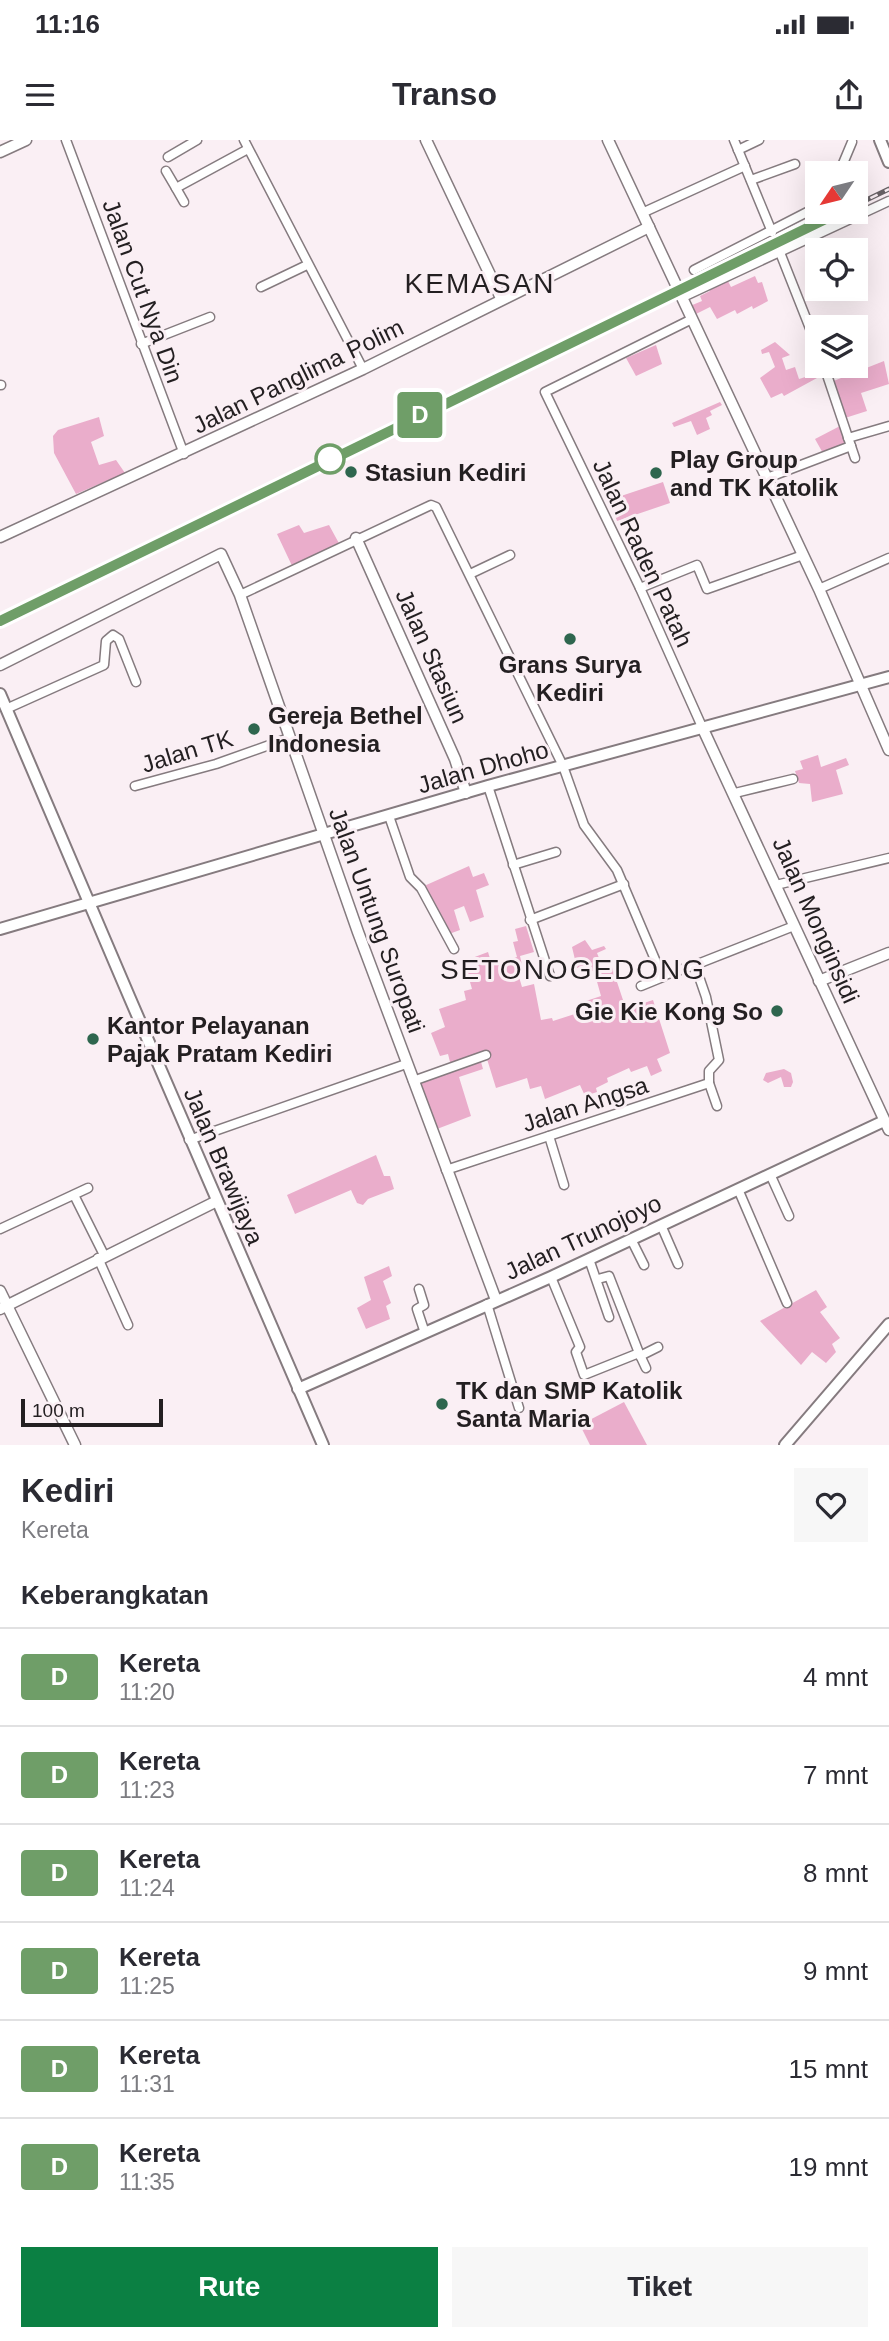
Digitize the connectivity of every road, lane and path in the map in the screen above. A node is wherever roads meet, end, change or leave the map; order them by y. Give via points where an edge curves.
1 (26, 140) edge
2 (66, 140) edge
3 (197, 140) edge
4 (244, 140) edge
5 (426, 140) edge
6 (608, 140) edge
7 (734, 140) edge
8 (759, 140) edge
9 (880, 140) edge
10 (852, 142) dead end
11 (248, 149) junction
12 (738, 150) junction
13 (0, 152) edge
14 (168, 157) dead end
15 (844, 161) edge
16 (889, 162) edge
17 (795, 164) dead end
18 (744, 166) junction
19 (166, 171) dead end
20 (751, 180) junction
21 (176, 188) junction
22 (889, 201) edge
23 (184, 202) dead end
24 (642, 213) junction
25 (805, 214) edge
26 (649, 227) junction
27 (772, 232) junction
28 (779, 250) junction
29 (307, 265) junction
30 (694, 270) dead end
31 (261, 287) dead end
32 (683, 297) junction
33 (502, 298) junction
34 (805, 316) edge
35 (210, 317) dead end
36 (692, 319) junction
37 (141, 344) junction
38 (363, 369) junction
39 (828, 378) edge
40 (889, 426) edge
41 (850, 442) junction
42 (184, 454) junction
43 (855, 458) dead end
44 (767, 478) junction
45 (0, 537) edge
46 (356, 538) junction
47 (510, 555) dead end
48 (803, 555) junction
49 (889, 558) edge
50 (470, 574) junction
51 (640, 588) junction
52 (819, 589) junction
53 (240, 595) junction
54 (0, 665) edge
55 (889, 677) edge
56 (136, 682) dead end
57 (861, 684) junction
58 (0, 694) edge
59 (6, 709) junction
60 (703, 729) junction
61 (289, 738) junction
62 (889, 750) edge
63 (563, 765) junction
64 (793, 779) dead end
65 (135, 786) dead end
66 (488, 786) junction
67 (466, 793) junction
68 (735, 793) junction
69 (389, 816) junction
70 (324, 833) junction
71 (556, 852) dead end
72 (889, 858) edge
73 (513, 865) junction
74 (624, 884) junction
75 (776, 885) junction
76 (90, 903) junction
77 (530, 920) junction
78 (794, 926) junction
79 (0, 929) edge
80 (454, 949) dead end
81 (889, 953) edge
82 (695, 965) junction
83 (550, 976) dead end
84 (663, 976) junction
85 (819, 981) junction
86 (641, 986) dead end
87 (486, 1055) dead end
88 (406, 1064) junction
89 (413, 1081) junction
90 (709, 1083) junction
91 (717, 1106) dead end
92 (887, 1123) edge
93 (549, 1136) junction
94 (189, 1140) junction
95 (446, 1170) junction
96 (770, 1174) junction
97 (564, 1185) dead end
98 (88, 1188) dead end
99 (738, 1189) junction
100 (74, 1195) junction
101 (215, 1202) junction
102 (789, 1216) dead end
103 (661, 1225) junction
104 (0, 1229) edge
105 (631, 1239) junction
106 (102, 1257) junction
107 (589, 1259) junction
108 (678, 1264) dead end
109 (644, 1265) dead end
110 (551, 1276) junction
111 (598, 1279) junction
112 (419, 1289) dead end
113 (0, 1292) edge
114 (491, 1302) junction
115 (787, 1303) dead end
116 (3, 1307) edge
117 (609, 1317) dead end
118 (889, 1324) edge
119 (128, 1325) dead end
120 (425, 1332) junction
121 (658, 1348) dead end
122 (640, 1355) junction
123 (646, 1368) dead end
124 (298, 1389) junction
125 (519, 1408) dead end
126 (75, 1445) edge
127 (323, 1445) edge
128 (785, 1445) edge

1 - 13 street
2 - 37 street, Jalan Cut Nya Din
3 - 14 street
4 - 11 street
5 - 33 street
6 - 24 street
7 - 12 street
8 - 12 street
9 - 16 main road
10 - 15 street
11 - 21 street
11 - 29 street
12 - 18 street
17 - 20 street
18 - 20 street
18 - 24 street
19 - 21 street
20 - 27 street
21 - 23 street
22 - 28 street
24 - 26 street
25 - 27 street
26 - 32 street
26 - 33 street, Jalan Panglima Polim
27 - 30 street
28 - 32 street
28 - 34 street
29 - 31 street
29 - 38 street
32 - 36 street
33 - 38 street, Jalan Panglima Polim
35 - 37 street
36 - 44 street
36 - 51 street, Jalan Raden Patah via 547,389
37 - 42 street, Jalan Cut Nya Din
38 - 42 street, Jalan Panglima Polim
39 - 41 street
40 - 41 street
41 - 43 street
41 - 44 street
42 - 45 street, Jalan Panglima Polim
44 - 48 street
46 - 50 street via 434,505
46 - 53 street
46 - 67 street, Jalan Stasiun
47 - 50 street
48 - 51 street via 706,589 697,565
48 - 52 street
49 - 52 street
50 - 63 street
51 - 60 street, Jalan Raden Patah
52 - 57 street
53 - 54 street, Jalan Untung Suropati via 221,554
53 - 61 street, Jalan Untung Suropati
55 - 57 main road, Jalan Dhoho
56 - 59 street via 120,639 113,635 106,641 104,665
57 - 60 main road, Jalan Dhoho
57 - 62 street
58 - 59 main road, Jalan Brawijaya
59 - 76 main road, Jalan Brawijaya
60 - 63 main road, Jalan Dhoho
60 - 68 street, Jalan Monginsidi
61 - 65 street, Jalan TK
61 - 70 street, Jalan Untung Suropati
63 - 66 main road, Jalan Dhoho
63 - 74 street via 584,825
64 - 68 street
66 - 67 main road, Jalan Dhoho
66 - 73 street
67 - 69 main road, Jalan Dhoho
68 - 75 street, Jalan Monginsidi
69 - 70 main road, Jalan Dhoho
69 - 80 street via 410,877 421,888
70 - 76 main road, Jalan Dhoho
70 - 88 street, Jalan Untung Suropati
71 - 73 street
72 - 75 street
73 - 77 street
74 - 77 street
74 - 84 street
75 - 78 street, Jalan Monginsidi
76 - 79 main road, Jalan Dhoho
76 - 94 main road, Jalan Brawijaya
77 - 83 street
78 - 82 street
78 - 85 street, Jalan Monginsidi
81 - 85 street
82 - 84 street
82 - 90 street via 719,1060 709,1071
84 - 86 street
85 - 92 street, Jalan Monginsidi
87 - 89 street
88 - 89 street, Jalan Untung Suropati
88 - 94 street
89 - 95 street, Jalan Untung Suropati
90 - 91 street
90 - 93 street, Jalan Angsa
92 - 96 main road, Jalan Trunojoyo
93 - 95 street, Jalan Angsa
93 - 97 street
94 - 101 main road, Jalan Brawijaya
95 - 114 street, Jalan Untung Suropati
96 - 99 main road, Jalan Trunojoyo
96 - 102 street
98 - 100 street
99 - 103 main road, Jalan Trunojoyo
99 - 115 street
100 - 104 street
100 - 106 street
101 - 106 street
101 - 124 main road, Jalan Brawijaya
103 - 105 main road, Jalan Trunojoyo
103 - 108 street
105 - 107 main road, Jalan Trunojoyo
105 - 109 street
106 - 116 street
106 - 119 street
107 - 110 main road, Jalan Trunojoyo
107 - 111 street
110 - 114 main road, Jalan Trunojoyo
110 - 122 street via 580,1347 576,1352 580,1376
111 - 117 street
111 - 122 street via 609,1276
112 - 120 street via 424,1305 417,1309
113 - 116 street
114 - 120 main road, Jalan Trunojoyo
114 - 125 street
116 - 126 street
118 - 128 main road
120 - 124 main road, Jalan Trunojoyo
121 - 122 street
122 - 123 street
124 - 127 main road, Jalan Brawijaya

